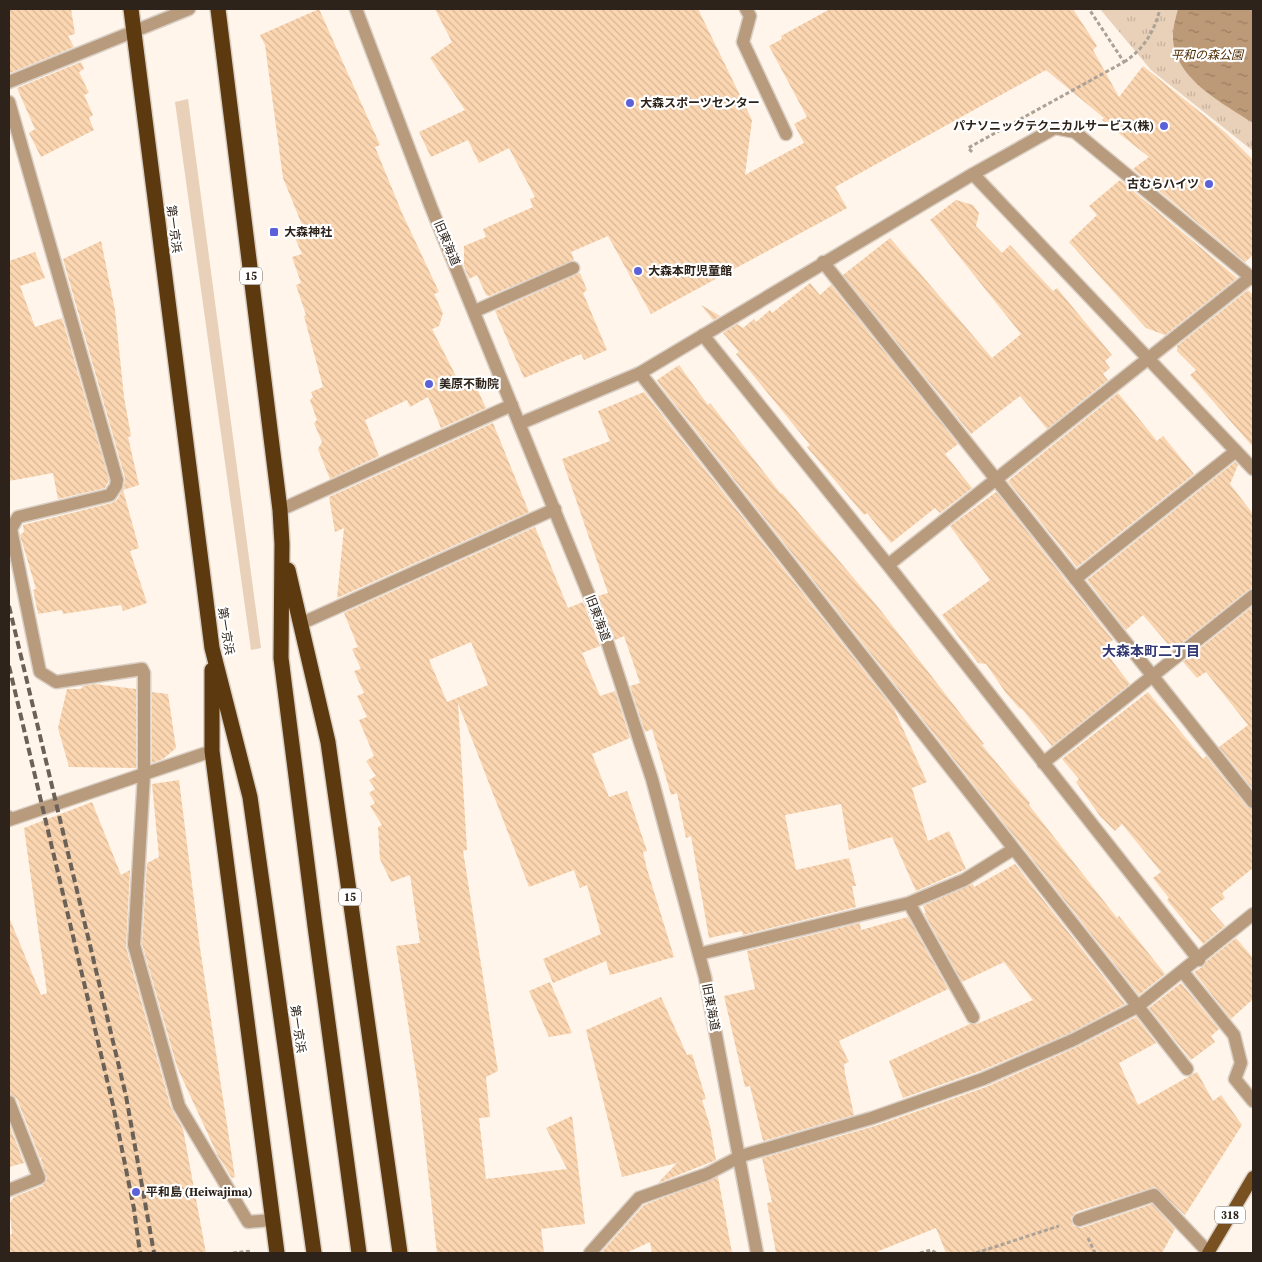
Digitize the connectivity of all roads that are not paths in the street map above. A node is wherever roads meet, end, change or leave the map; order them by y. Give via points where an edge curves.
1 (131, 9) edge
2 (189, 9) edge
3 (218, 9) edge
4 (356, 9) edge
5 (746, 9) edge
6 (134, 31) junction
7 (9, 82) edge
8 (9, 102) edge
9 (786, 134) dead end
10 (979, 171) junction
11 (823, 262) junction
12 (573, 268) dead end
13 (1253, 277) edge
14 (475, 311) junction
15 (703, 335) junction
16 (1149, 358) junction
17 (640, 373) junction
18 (512, 405) junction
19 (521, 423) junction
20 (1236, 451) junction
21 (1253, 469) edge
22 (995, 480) junction
23 (555, 509) junction
24 (280, 510) junction
25 (282, 544) junction
26 (888, 565) junction
27 (1075, 579) junction
28 (1253, 596) edge
29 (300, 624) junction
30 (212, 648) junction
31 (1152, 676) junction
32 (212, 751) junction
33 (1043, 763) junction
34 (144, 774) junction
35 (1253, 802) edge
36 (9, 819) edge
37 (1012, 850) junction
38 (909, 903) junction
39 (1253, 914) edge
40 (700, 954) junction
41 (1199, 960) junction
42 (1183, 972) junction
43 (1136, 1008) junction
44 (973, 1017) dead end
45 (1187, 1069) dead end
46 (1253, 1101) edge
47 (9, 1102) edge
48 (741, 1156) junction
49 (1253, 1177) edge
50 (9, 1190) edge
51 (272, 1220) junction
52 (1078, 1220) road end
53 (277, 1253) edge
54 (314, 1253) edge
55 (359, 1253) edge
56 (400, 1253) edge
57 (590, 1253) edge
58 (757, 1253) edge
59 (1208, 1253) edge

1 - 6 highway, 第一京浜
2 - 6 street
3 - 24 highway, 15
4 - 14 street, 旧東海道 via 420,179
5 - 9 street via 750,16 743,42
6 - 7 street
6 - 30 highway, 第一京浜
8 - 34 street via 117,480 112,494 108,496 16,518 11,529 12,541 41,674 56,682 140,668 143,671
10 - 11 street
10 - 13 street via 1055,128 1075,132
10 - 16 street
11 - 15 street
11 - 22 street
12 - 14 street
13 - 16 street
14 - 18 street, 旧東海道
15 - 17 street
15 - 26 street
16 - 20 street
16 - 22 street
17 - 19 street
17 - 37 street
18 - 19 street, 旧東海道
18 - 24 street
19 - 23 street, 旧東海道
20 - 21 street
20 - 27 street
22 - 26 street
22 - 27 street
23 - 29 street
23 - 40 street, 旧東海道 via 604,632 652,779
24 - 25 highway, 15
25 - 29 highway, 15
25 - 55 highway, 15 via 281,658
26 - 33 street
27 - 31 street
28 - 31 street
29 - 56 highway, 15 via 328,742
30 - 32 highway
30 - 54 highway, 第一京浜 via 250,797
31 - 33 street
31 - 35 street
32 - 34 street
32 - 51 highway
33 - 41 street
34 - 36 street
34 - 51 street via 134,945 179,1106 248,1222
37 - 38 street via 964,880
37 - 43 street
38 - 40 street
38 - 44 street
39 - 41 street
40 - 48 street, 旧東海道
41 - 42 street
42 - 43 street
42 - 46 street via 1234,1035 1241,1063 1235,1079
43 - 45 street
43 - 48 street via 1073,1040 983,1079 872,1118
47 - 50 street via 39,1178
48 - 57 street via 707,1174 639,1198
48 - 58 street, 旧東海道
49 - 59 main road, 318
51 - 53 highway
52 - 59 street via 1154,1195

